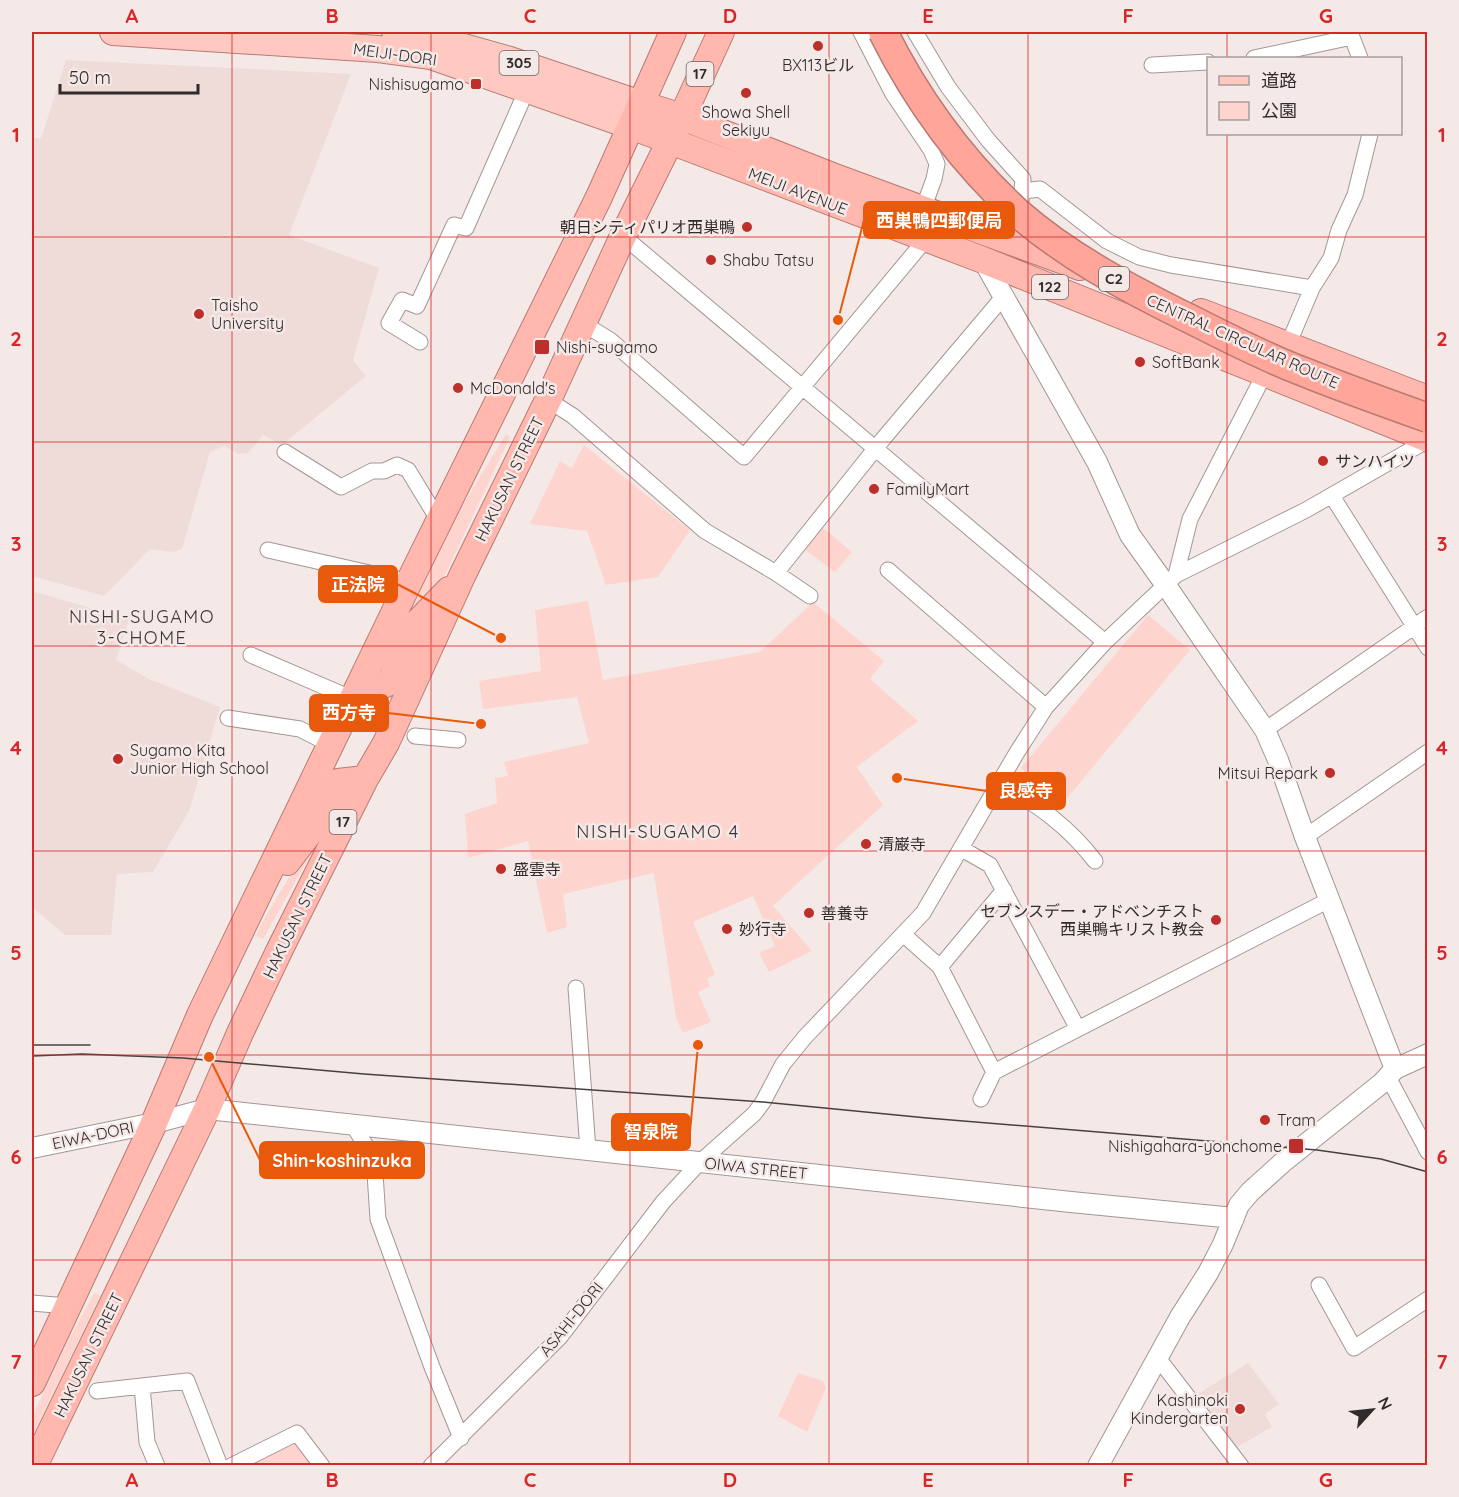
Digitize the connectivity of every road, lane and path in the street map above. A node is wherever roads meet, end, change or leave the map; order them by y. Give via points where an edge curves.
1 (113, 32) edge
2 (395, 32) edge
3 (400, 32) edge
4 (673, 32) edge
5 (721, 32) edge
6 (861, 32) edge
7 (883, 32) edge
8 (890, 32) edge
9 (915, 32) edge
10 (1351, 33) edge
11 (292, 37) edge
12 (1258, 57) edge
13 (1360, 57) edge
14 (1207, 62) edge
15 (1152, 65) dead end
16 (948, 87) junction
17 (521, 103) dead end
18 (636, 115) junction
19 (682, 117) junction
20 (913, 122) junction
21 (1370, 135) edge
22 (671, 141) junction
23 (1023, 191) junction
24 (923, 209) junction
25 (623, 236) junction
26 (926, 239) junction
27 (1011, 240) junction
28 (992, 263) junction
29 (1312, 288) junction
30 (1004, 296) junction
31 (582, 323) junction
32 (420, 342) dead end
33 (1288, 345) junction
34 (1264, 375) junction
35 (802, 387) junction
36 (1428, 399) edge
37 (548, 400) junction
38 (1428, 416) edge
39 (1428, 439) edge
40 (875, 449) junction
41 (285, 452) dead end
42 (1332, 496) junction
43 (439, 520) junction
44 (268, 550) dead end
45 (888, 570) dead end
46 (776, 573) junction
47 (463, 574) junction
48 (1171, 579) junction
49 (409, 582) junction
50 (810, 596) dead end
51 (1428, 617) edge
52 (1413, 626) junction
53 (1105, 642) junction
54 (1428, 648) edge
55 (251, 655) dead end
56 (353, 699) junction
57 (1046, 707) junction
58 (228, 718) dead end
59 (1264, 730) junction
60 (415, 736) dead end
61 (458, 740) dead end
62 (331, 745) junction
63 (1428, 752) edge
64 (364, 779) junction
65 (1000, 783) junction
66 (1305, 837) junction
67 (962, 849) junction
68 (1095, 861) dead end
69 (1004, 890) junction
70 (257, 900) junction
71 (1329, 900) junction
72 (904, 935) junction
73 (940, 967) junction
74 (576, 988) dead end
75 (1078, 1029) junction
76 (1428, 1054) edge
77 (994, 1072) junction
78 (1392, 1073) junction
79 (981, 1099) dead end
80 (207, 1109) junction
81 (154, 1123) junction
82 (352, 1124) junction
83 (32, 1148) edge
84 (588, 1150) junction
85 (1428, 1152) edge
86 (700, 1162) junction
87 (1233, 1218) junction
88 (1319, 1285) dead end
89 (1428, 1299) edge
90 (32, 1303) edge
91 (67, 1305) junction
92 (1158, 1358) junction
93 (32, 1383) edge
94 (142, 1386) junction
95 (97, 1391) dead end
96 (461, 1438) junction
97 (34, 1466) edge
98 (157, 1466) edge
99 (220, 1466) edge
100 (231, 1466) edge
101 (322, 1466) edge
102 (431, 1466) edge
103 (1098, 1466) edge
104 (1241, 1466) edge

1 - 11 main road, MEIJI-DORI / 305
2 - 3 main road, MEIJI-DORI / 305
3 - 18 main road, MEIJI-DORI / 305 via 510,60
4 - 18 highway
5 - 19 highway, 17
6 - 20 street via 893,94
7 - 38 highway, CENTRAL CIRCULAR ROUTE / C2, bridge via 952,141 995,190 1044,233 1136,292 1222,334 1302,371
8 - 38 highway, CENTRAL CIRCULAR ROUTE / C2, bridge via 916,80 956,138 999,188 1048,230 1140,288 1224,331
9 - 16 street
10 - 12 street
10 - 13 street
11 - 18 main road, MEIJI-DORI / 305 via 431,56
14 - 15 street
16 - 20 street
16 - 23 street via 1023,179
17 - 32 street via 466,228 454,225 417,306 402,300 388,323
18 - 19 highway, 122
18 - 22 highway, 122
18 - 43 highway
19 - 22 highway, 17
19 - 24 highway, MEIJI AVENUE / 122
20 - 24 street via 937,164
21 - 29 street via 1355,195 1331,258
22 - 25 highway, HAKUSAN STREET / 17
22 - 26 highway, MEIJI AVENUE / 122
23 - 27 street
23 - 29 street via 1040,189 1107,241 1139,257
24 - 27 highway, MEIJI AVENUE / 122
25 - 31 highway, HAKUSAN STREET / 17
25 - 35 street
26 - 28 highway, MEIJI AVENUE / 122
26 - 35 street
27 - 28 street
27 - 33 highway, MEIJI AVENUE / 122
28 - 30 street
28 - 34 highway, MEIJI AVENUE / 122
29 - 33 street
30 - 40 street
30 - 48 street via 1096,462 1130,536
31 - 35 street via 610,340 744,457
31 - 37 highway, HAKUSAN STREET / 17
33 - 36 highway, MEIJI AVENUE / 122
34 - 39 highway, MEIJI AVENUE / 122
34 - 48 street via 1190,519
35 - 40 street
37 - 46 street via 573,416 705,531
37 - 47 highway, HAKUSAN STREET / 17
39 - 42 street
40 - 46 street
40 - 53 street
41 - 43 street via 341,487 372,471 397,465 408,470
42 - 48 street
42 - 52 street
43 - 49 highway
44 - 49 street
45 - 57 street
46 - 50 street
47 - 56 highway via 417,623 390,682
47 - 64 highway, HAKUSAN STREET / 17 via 386,743
48 - 53 street, ASAHI-DORI
48 - 59 street
49 - 56 highway
51 - 52 street
52 - 54 street
52 - 59 street
53 - 57 street, ASAHI-DORI
55 - 56 street
56 - 62 highway
57 - 65 street, ASAHI-DORI
58 - 62 street via 300,729
59 - 66 street
60 - 61 street
62 - 70 highway
63 - 66 street
64 - 70 highway via 338,782 313,828
64 - 80 highway, HAKUSAN STREET / 17
65 - 67 street, ASAHI-DORI
65 - 68 street via 1039,806 1079,840
66 - 71 street
67 - 69 street via 990,865
67 - 72 street, ASAHI-DORI via 923,913
69 - 73 street
69 - 75 street
70 - 81 highway via 200,1015
71 - 75 street
71 - 78 street
72 - 73 street
72 - 86 street, ASAHI-DORI via 805,1037 783,1064 754,1114
73 - 77 street
74 - 84 street
75 - 77 street
76 - 78 street
77 - 79 street
78 - 85 street
78 - 87 street via 1263,1179 1239,1205
80 - 81 street, EIWA-DORI
80 - 82 street, OIWA STREET
80 - 97 highway, HAKUSAN STREET / 17
81 - 83 street, EIWA-DORI
81 - 91 highway
82 - 84 street, OIWA STREET
82 - 96 street via 374,1158 378,1219
84 - 86 street, OIWA STREET
86 - 87 street, OIWA STREET
86 - 96 street, ASAHI-DORI via 663,1202 560,1337
87 - 92 street via 1208,1273
88 - 89 street via 1354,1348
90 - 91 street
91 - 93 highway
92 - 103 street
92 - 104 street
94 - 95 street
94 - 98 street via 147,1442
94 - 99 street via 187,1381
96 - 102 street, ASAHI-DORI
100 - 101 street via 297,1433

